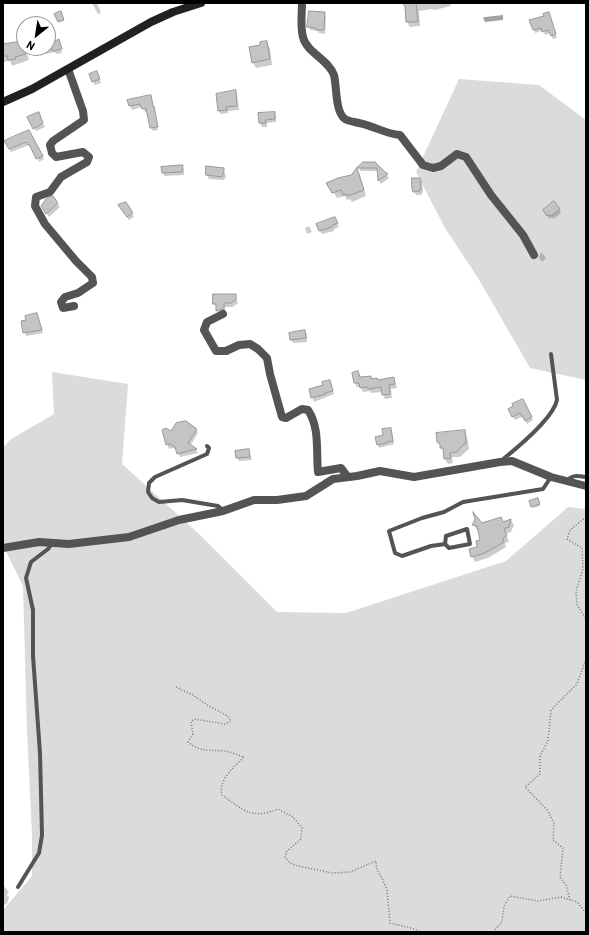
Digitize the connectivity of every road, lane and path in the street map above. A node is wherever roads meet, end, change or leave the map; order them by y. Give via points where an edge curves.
1 (201, 3) edge
2 (302, 3) edge
3 (68, 69) junction
4 (3, 102) edge
5 (534, 255) dead end
6 (74, 306) dead end
7 (223, 314) dead end
8 (551, 354) dead end
9 (207, 446) dead end
10 (500, 462) junction
11 (347, 476) junction
12 (551, 477) junction
13 (586, 477) edge
14 (567, 481) junction
15 (586, 486) edge
16 (223, 511) junction
17 (586, 517) edge
18 (53, 542) junction
19 (445, 544) junction
20 (3, 548) edge
21 (586, 620) edge
22 (586, 659) edge
23 (176, 687) dead end
24 (18, 887) dead end
25 (570, 900) junction
26 (586, 913) edge
27 (420, 932) edge
28 (493, 932) edge

1 - 3 main road via 151,22
2 - 5 street via 303,38 333,73 339,112 345,120 369,125 392,135 400,135 423,165 433,168 442,166 457,154 466,157 491,195 523,235
3 - 4 main road
3 - 6 street via 84,120 50,145 56,157 83,152 89,157 87,162 61,177 50,192 36,197 35,206 45,224 92,277 94,283 60,302 63,308
7 - 11 street via 207,322 204,330 216,351 226,351 239,345 250,344 258,349 267,358 282,417 286,418 302,409 308,410 312,417 318,441 318,472 341,468
8 - 10 lane via 558,400 556,407
9 - 16 lane via 210,448 208,454 155,477 149,483 148,492 159,502 182,500 218,506
10 - 11 street via 414,477 380,471
10 - 12 street via 512,461
11 - 16 street via 333,478 306,496 254,500
12 - 14 street
12 - 19 lane via 543,489 463,502 444,512 389,531 395,553 402,556
13 - 14 lane via 570,477
14 - 15 street
16 - 18 street via 179,520 129,537 69,544
17 - 21 path via 570,530 567,539 582,548 583,569 576,591 577,605
18 - 20 street
18 - 24 lane via 31,562 26,578 33,610 42,835 39,853
19 - 19 lane via 449,548 470,544 468,529 446,536
22 - 25 path via 577,684 552,710 548,742 540,756 540,774 525,787 548,811 554,823 554,840 563,848 560,877 566,885
23 - 27 path via 228,716 231,721 225,724 194,719 191,722 193,734 188,742 209,752 226,751 244,757 225,778 220,790 222,796 253,814 266,814 278,809 293,817 302,828 301,839 287,851 285,857 290,863 332,873 350,872 376,861 376,870 386,890 390,923
25 - 26 path via 577,902
25 - 28 path via 561,897 538,902 510,896 504,906 502,922

